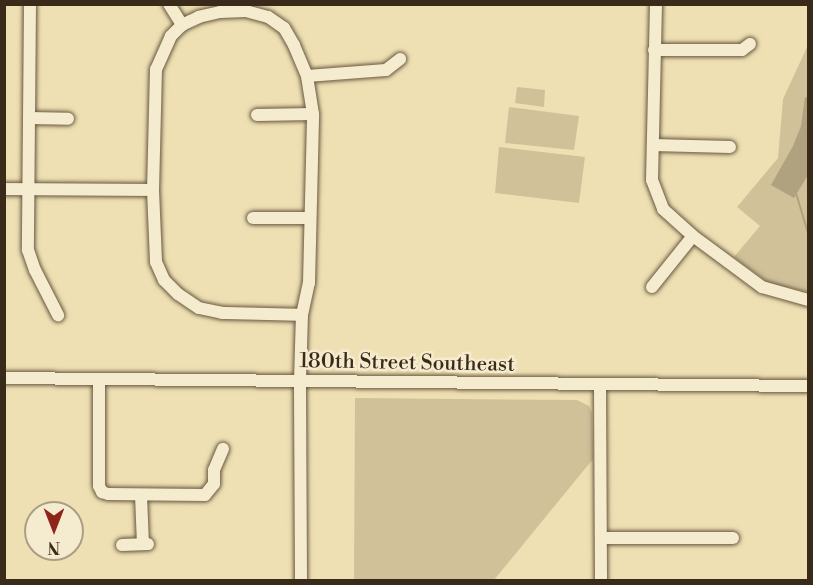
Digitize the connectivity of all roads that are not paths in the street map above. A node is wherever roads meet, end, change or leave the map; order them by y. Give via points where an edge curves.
1 (30, 4) edge
2 (170, 4) edge
3 (656, 4) edge
4 (182, 25) junction
5 (750, 44) dead end
6 (654, 50) junction
7 (400, 59) dead end
8 (307, 76) junction
9 (313, 114) junction
10 (257, 115) dead end
11 (29, 118) junction
12 (68, 119) dead end
13 (653, 145) junction
14 (730, 147) dead end
15 (4, 189) edge
16 (28, 189) junction
17 (153, 190) junction
18 (253, 218) dead end
19 (310, 218) junction
20 (693, 237) junction
21 (652, 287) dead end
22 (808, 300) edge
23 (58, 315) dead end
24 (302, 315) junction
25 (4, 378) edge
26 (99, 379) junction
27 (300, 381) junction
28 (600, 386) junction
29 (808, 386) edge
30 (223, 449) dead end
31 (141, 495) junction
32 (602, 538) junction
33 (733, 538) dead end
34 (122, 545) dead end
35 (301, 580) edge
36 (602, 580) edge

1 - 11 street
2 - 4 street
3 - 6 street
4 - 8 street via 220,12 246,11 268,17 284,28
4 - 17 street via 171,36 156,69
5 - 6 street via 742,50
6 - 13 street
7 - 8 street via 386,70
8 - 9 street
9 - 10 street
9 - 19 street
11 - 12 street
11 - 16 street
13 - 14 street
13 - 20 street via 652,180 656,195 663,209
15 - 16 street
16 - 17 street
16 - 23 street via 28,250
17 - 24 street via 156,262 164,280 175,291 199,308 222,313
18 - 19 street
19 - 24 street via 309,283
20 - 21 street
20 - 22 street via 762,287
24 - 27 street
25 - 26 street, 180th Street Southeast
26 - 27 street, 180th Street Southeast
26 - 31 street via 99,486 108,495
27 - 28 street, 180th Street Southeast
27 - 35 street
28 - 29 street, 180th Street Southeast
28 - 32 street
30 - 31 street via 214,470 214,484 205,495
31 - 34 street via 147,544
32 - 33 street
32 - 36 street

